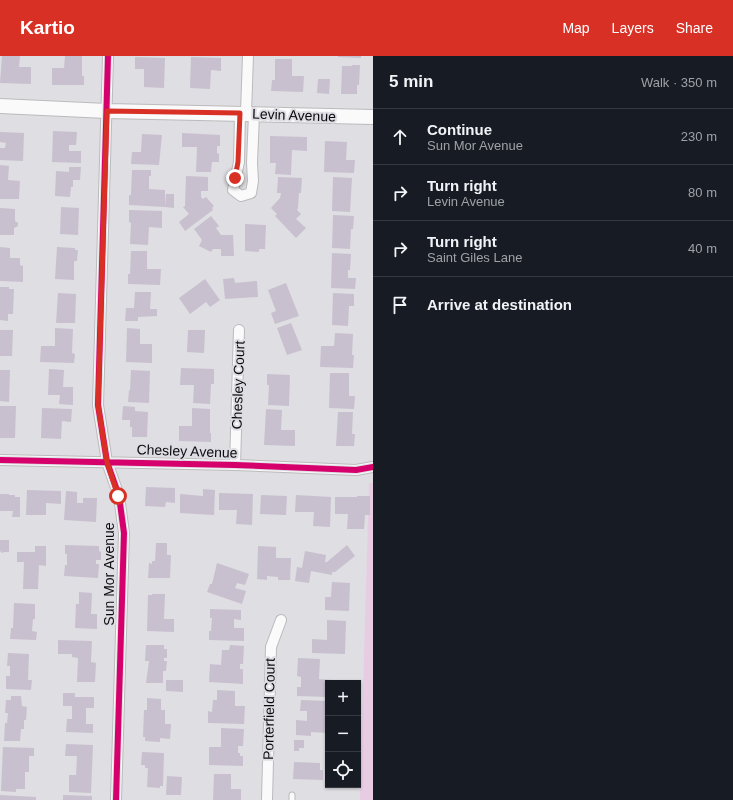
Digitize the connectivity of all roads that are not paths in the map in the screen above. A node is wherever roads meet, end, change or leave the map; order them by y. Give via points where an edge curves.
1 (108, 56) edge
2 (248, 56) edge
3 (0, 106) edge
4 (107, 111) junction
5 (247, 113) junction
6 (373, 117) edge
7 (238, 162) junction
8 (252, 163) junction
9 (240, 330) dead end
10 (0, 460) edge
11 (107, 462) junction
12 (235, 465) junction
13 (373, 467) edge
14 (281, 620) dead end
15 (116, 800) edge
16 (267, 800) edge

1 - 4 street, Sun Mor Avenue
2 - 5 street
3 - 4 street, Levin Avenue
4 - 5 street, Levin Avenue
4 - 11 street, Sun Mor Avenue via 98,405
5 - 6 street, Levin Avenue
5 - 7 street
5 - 8 street
7 - 8 street
7 - 8 street via 233,190 241,196 251,193
9 - 12 street, Chesley Court
10 - 11 street, Chesley Avenue
11 - 12 street, Chesley Avenue
11 - 15 street, Sun Mor Avenue via 118,496 124,533
12 - 13 street, Chesley Avenue via 356,470
14 - 16 street, Porterfield Court via 271,647

